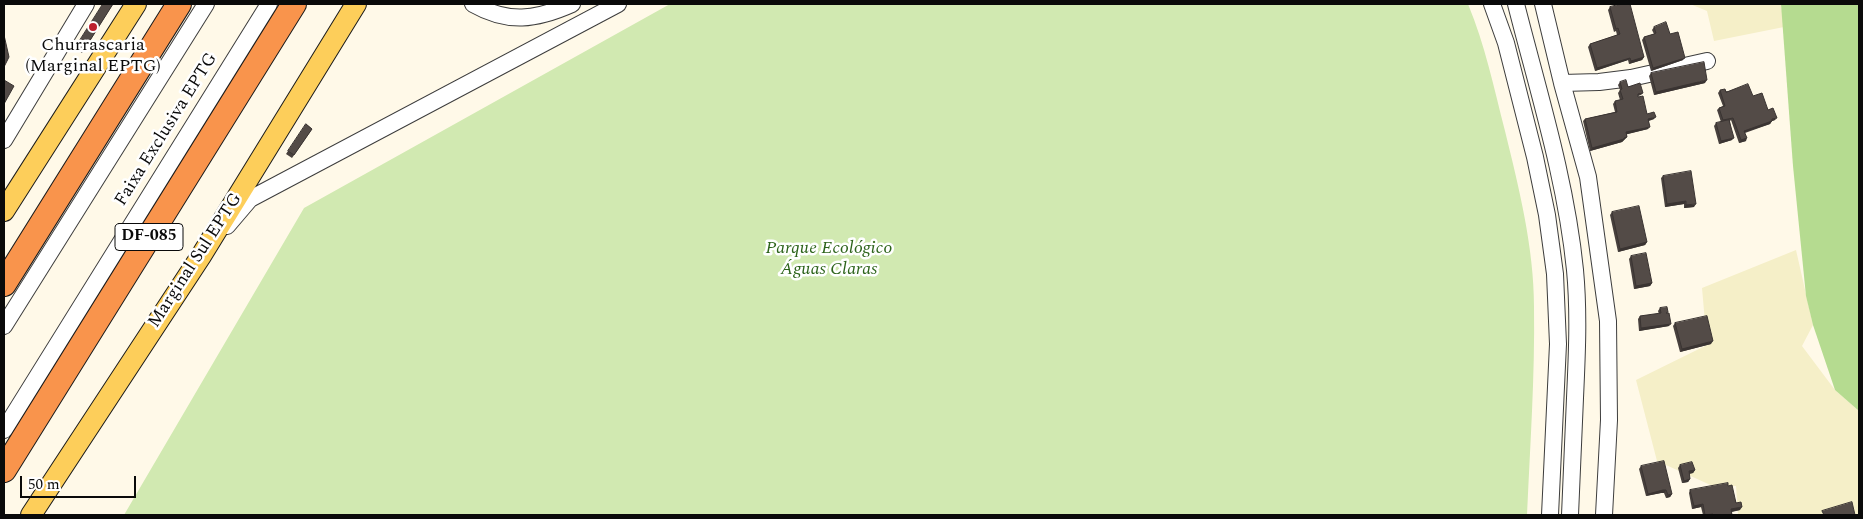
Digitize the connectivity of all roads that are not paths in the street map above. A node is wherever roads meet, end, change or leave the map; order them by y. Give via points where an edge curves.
1 (86, 4) edge
2 (136, 4) edge
3 (180, 4) edge
4 (206, 4) edge
5 (269, 4) edge
6 (294, 4) edge
7 (356, 4) edge
8 (473, 4) edge
9 (572, 4) edge
10 (618, 4) edge
11 (1492, 4) edge
12 (1516, 4) edge
13 (1543, 4) edge
14 (1707, 61) dead end
15 (1562, 83) junction
16 (4, 140) edge
17 (4, 211) edge
18 (201, 256) junction
19 (4, 284) edge
20 (4, 326) edge
21 (4, 430) edge
22 (4, 470) edge
23 (31, 515) edge
24 (1550, 515) edge
25 (1570, 515) edge
26 (1604, 515) edge

1 - 16 street
2 - 17 main road
3 - 19 highway
4 - 20 street, Faixa Exclusiva EPTG
5 - 21 street, Faixa Exclusiva EPTG
6 - 22 highway, DF-085
7 - 18 main road, Marginal Sul EPTG
8 - 9 street via 494,14 517,18 536,17
10 - 18 street via 250,199
11 - 24 street via 1506,43 1535,157 1555,274 1558,344
12 - 25 street via 1560,178 1575,269 1578,308
13 - 15 street
14 - 15 street via 1630,78
15 - 26 street via 1588,177 1608,321 1609,420
18 - 23 main road, Marginal Sul EPTG

